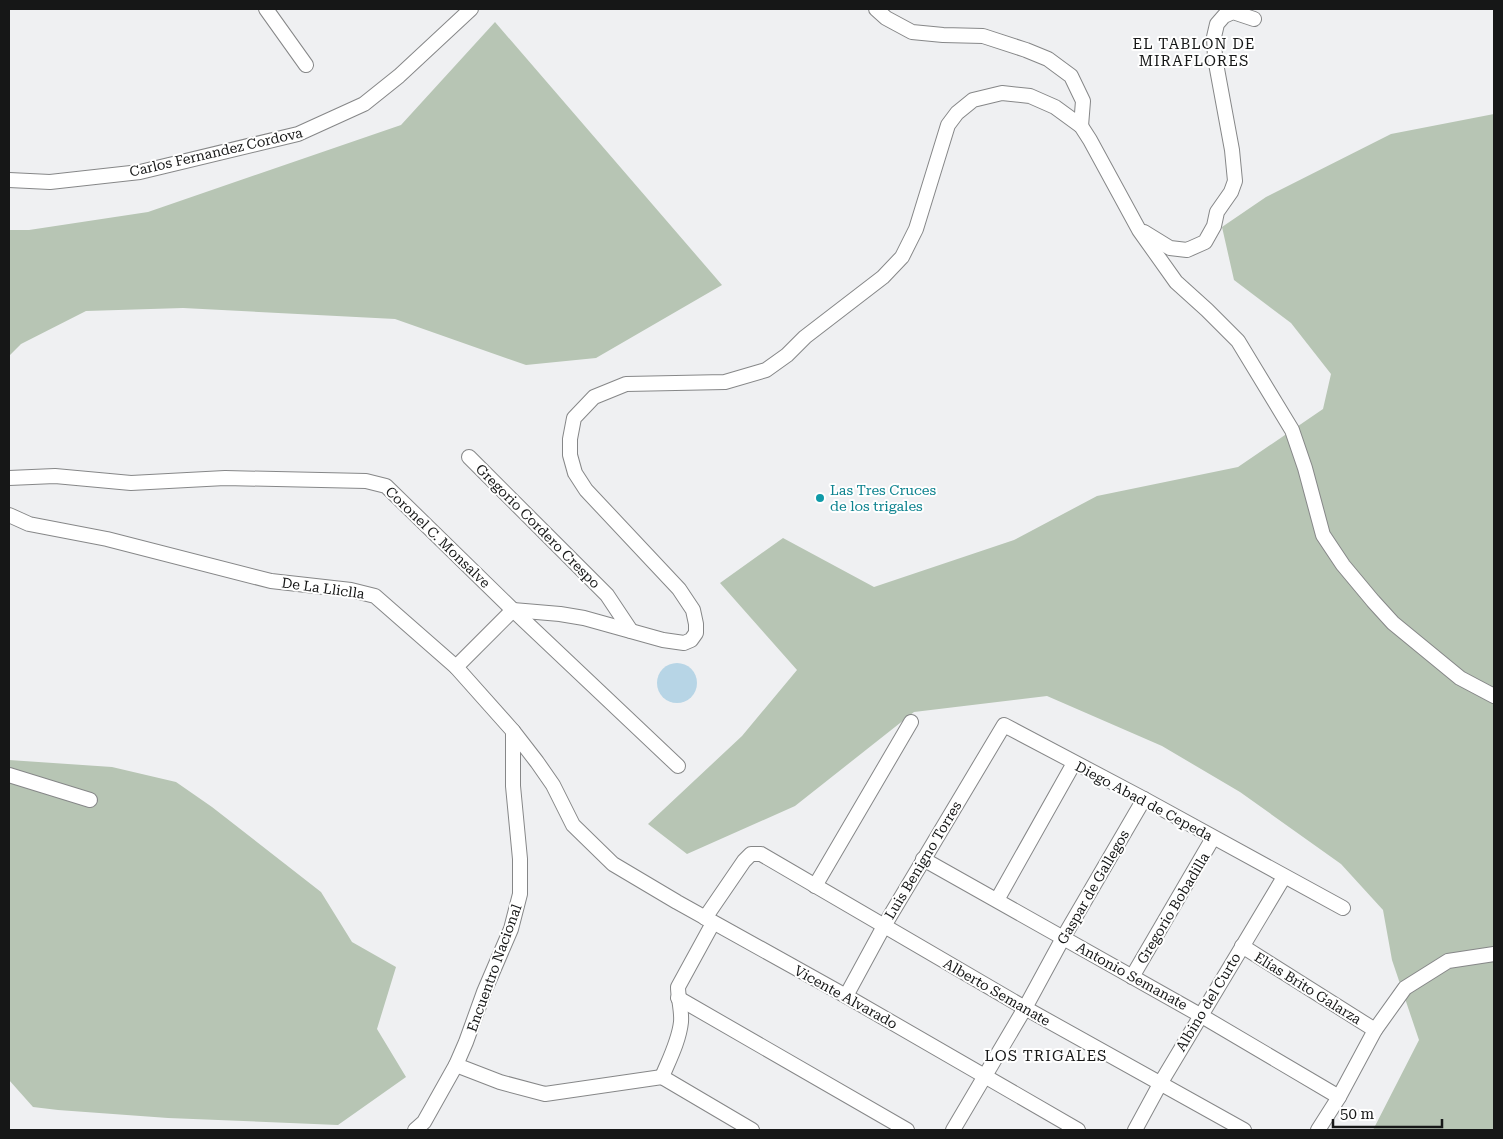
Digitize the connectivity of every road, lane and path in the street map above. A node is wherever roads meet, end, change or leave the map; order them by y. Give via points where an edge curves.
1 (266, 9) edge
2 (471, 9) edge
3 (876, 9) edge
4 (1254, 18) dead end
5 (306, 64) dead end
6 (1080, 126) junction
7 (9, 180) edge
8 (1139, 230) junction
9 (469, 457) dead end
10 (9, 478) edge
11 (9, 515) edge
12 (608, 595) junction
13 (514, 610) junction
14 (590, 619) junction
15 (631, 631) junction
16 (456, 667) junction
17 (1494, 696) edge
18 (910, 722) dead end
19 (1004, 725) joint
20 (513, 731) junction
21 (1074, 763) junction
22 (678, 766) dead end
23 (9, 775) edge
24 (1144, 799) junction
25 (90, 800) dead end
26 (1214, 838) junction
27 (923, 859) junction
28 (613, 864) joint
29 (1284, 877) junction
30 (815, 886) junction
31 (997, 900) junction
32 (1343, 908) dead end
33 (709, 921) junction
34 (884, 926) junction
35 (1063, 938) junction
36 (1242, 946) junction
37 (1494, 954) edge
38 (1132, 977) junction
39 (846, 996) junction
40 (678, 998) junction
41 (1025, 1008) junction
42 (1200, 1015) junction
43 (1375, 1030) junction
44 (456, 1065) junction
45 (985, 1076) junction
46 (662, 1077) junction
47 (1160, 1084) junction
48 (1339, 1097) junction
49 (415, 1130) edge
50 (752, 1130) edge
51 (907, 1130) edge
52 (953, 1130) edge
53 (1078, 1130) edge
54 (1135, 1130) edge
55 (1244, 1130) edge
56 (1318, 1130) edge

1 - 5 street
2 - 7 street, Carlos Fernandez Cordova via 364,104 298,134 140,172 50,182
3 - 6 street via 912,32 983,36 1048,59 1071,76 1083,101
4 - 8 street via 1233,12 1224,16 1217,24 1214,38 1235,181 1217,212 1214,226 1205,242 1187,250 1170,248
6 - 8 street
6 - 15 street via 1055,107 1030,96 1002,93 973,100 948,125 916,229 902,257 883,277 805,337 787,355 766,370 725,382 626,384 594,397 574,418 570,455 586,490 679,588 693,610 696,624 696,634 684,643
8 - 17 street via 1176,282 1238,341 1292,430 1323,535 1343,565 1393,623 1460,678
9 - 12 street, Gregorio Cordero Crespo
10 - 13 street, Coronel C. Monsalve via 55,476 131,483 224,478 366,481 386,486
11 - 16 street, De La Lliclla via 29,524 107,539 271,581 351,590 375,596
12 - 14 street, Gregorio Cordero Crespo via 605,609
12 - 15 street, Gregorio Cordero Crespo
13 - 14 street
13 - 16 street
13 - 22 street, Coronel C. Monsalve
14 - 15 street
16 - 20 street, De La Lliclla
18 - 30 street
19 - 21 street, Diego Abad de Cepeda
19 - 27 street, Luis Benigno Torres
20 - 28 street, De La Lliclla via 553,785 574,825
20 - 44 street, Encuentro Nacional via 520,894 511,928
21 - 24 street, Diego Abad de Cepeda
21 - 31 street
23 - 25 street
24 - 26 street, Diego Abad de Cepeda
24 - 35 street, Gaspar de Gallegos
26 - 29 street, Diego Abad de Cepeda
26 - 38 street, Gregorio Bobadilla
27 - 31 street, Antonio Semanate
27 - 34 street, Luis Benigno Torres
28 - 33 street, Vicente Alvarado
29 - 32 street, Diego Abad de Cepeda
29 - 36 street, Albino del Curto
30 - 33 street, Alberto Semanate via 761,854 751,854
30 - 34 street, Alberto Semanate
31 - 35 street, Antonio Semanate
33 - 39 street, Vicente Alvarado
33 - 40 street via 678,987
34 - 39 street, Luis Benigno Torres
34 - 41 street, Alberto Semanate
35 - 38 street, Antonio Semanate
35 - 41 street, Gaspar de Gallegos
36 - 42 street, Albino del Curto
36 - 43 street, Elías Brito Galarza
37 - 43 street via 1448,961 1405,988
38 - 42 street, Antonio Semanate
39 - 45 street, Vicente Alvarado
40 - 46 street via 681,1021 677,1041
40 - 51 street
41 - 45 street, Gaspar de Gallegos
41 - 47 street, Alberto Semanate
42 - 47 street, Albino del Curto
42 - 48 street, Antonio Semanate
43 - 48 street
44 - 46 street via 500,1082 545,1094
44 - 49 street, Encuentro Nacional via 424,1122
45 - 52 street, Gaspar de Gallegos
45 - 53 street, Vicente Alvarado
46 - 50 street
47 - 54 street, Albino del Curto
47 - 55 street, Alberto Semanate
48 - 56 street

